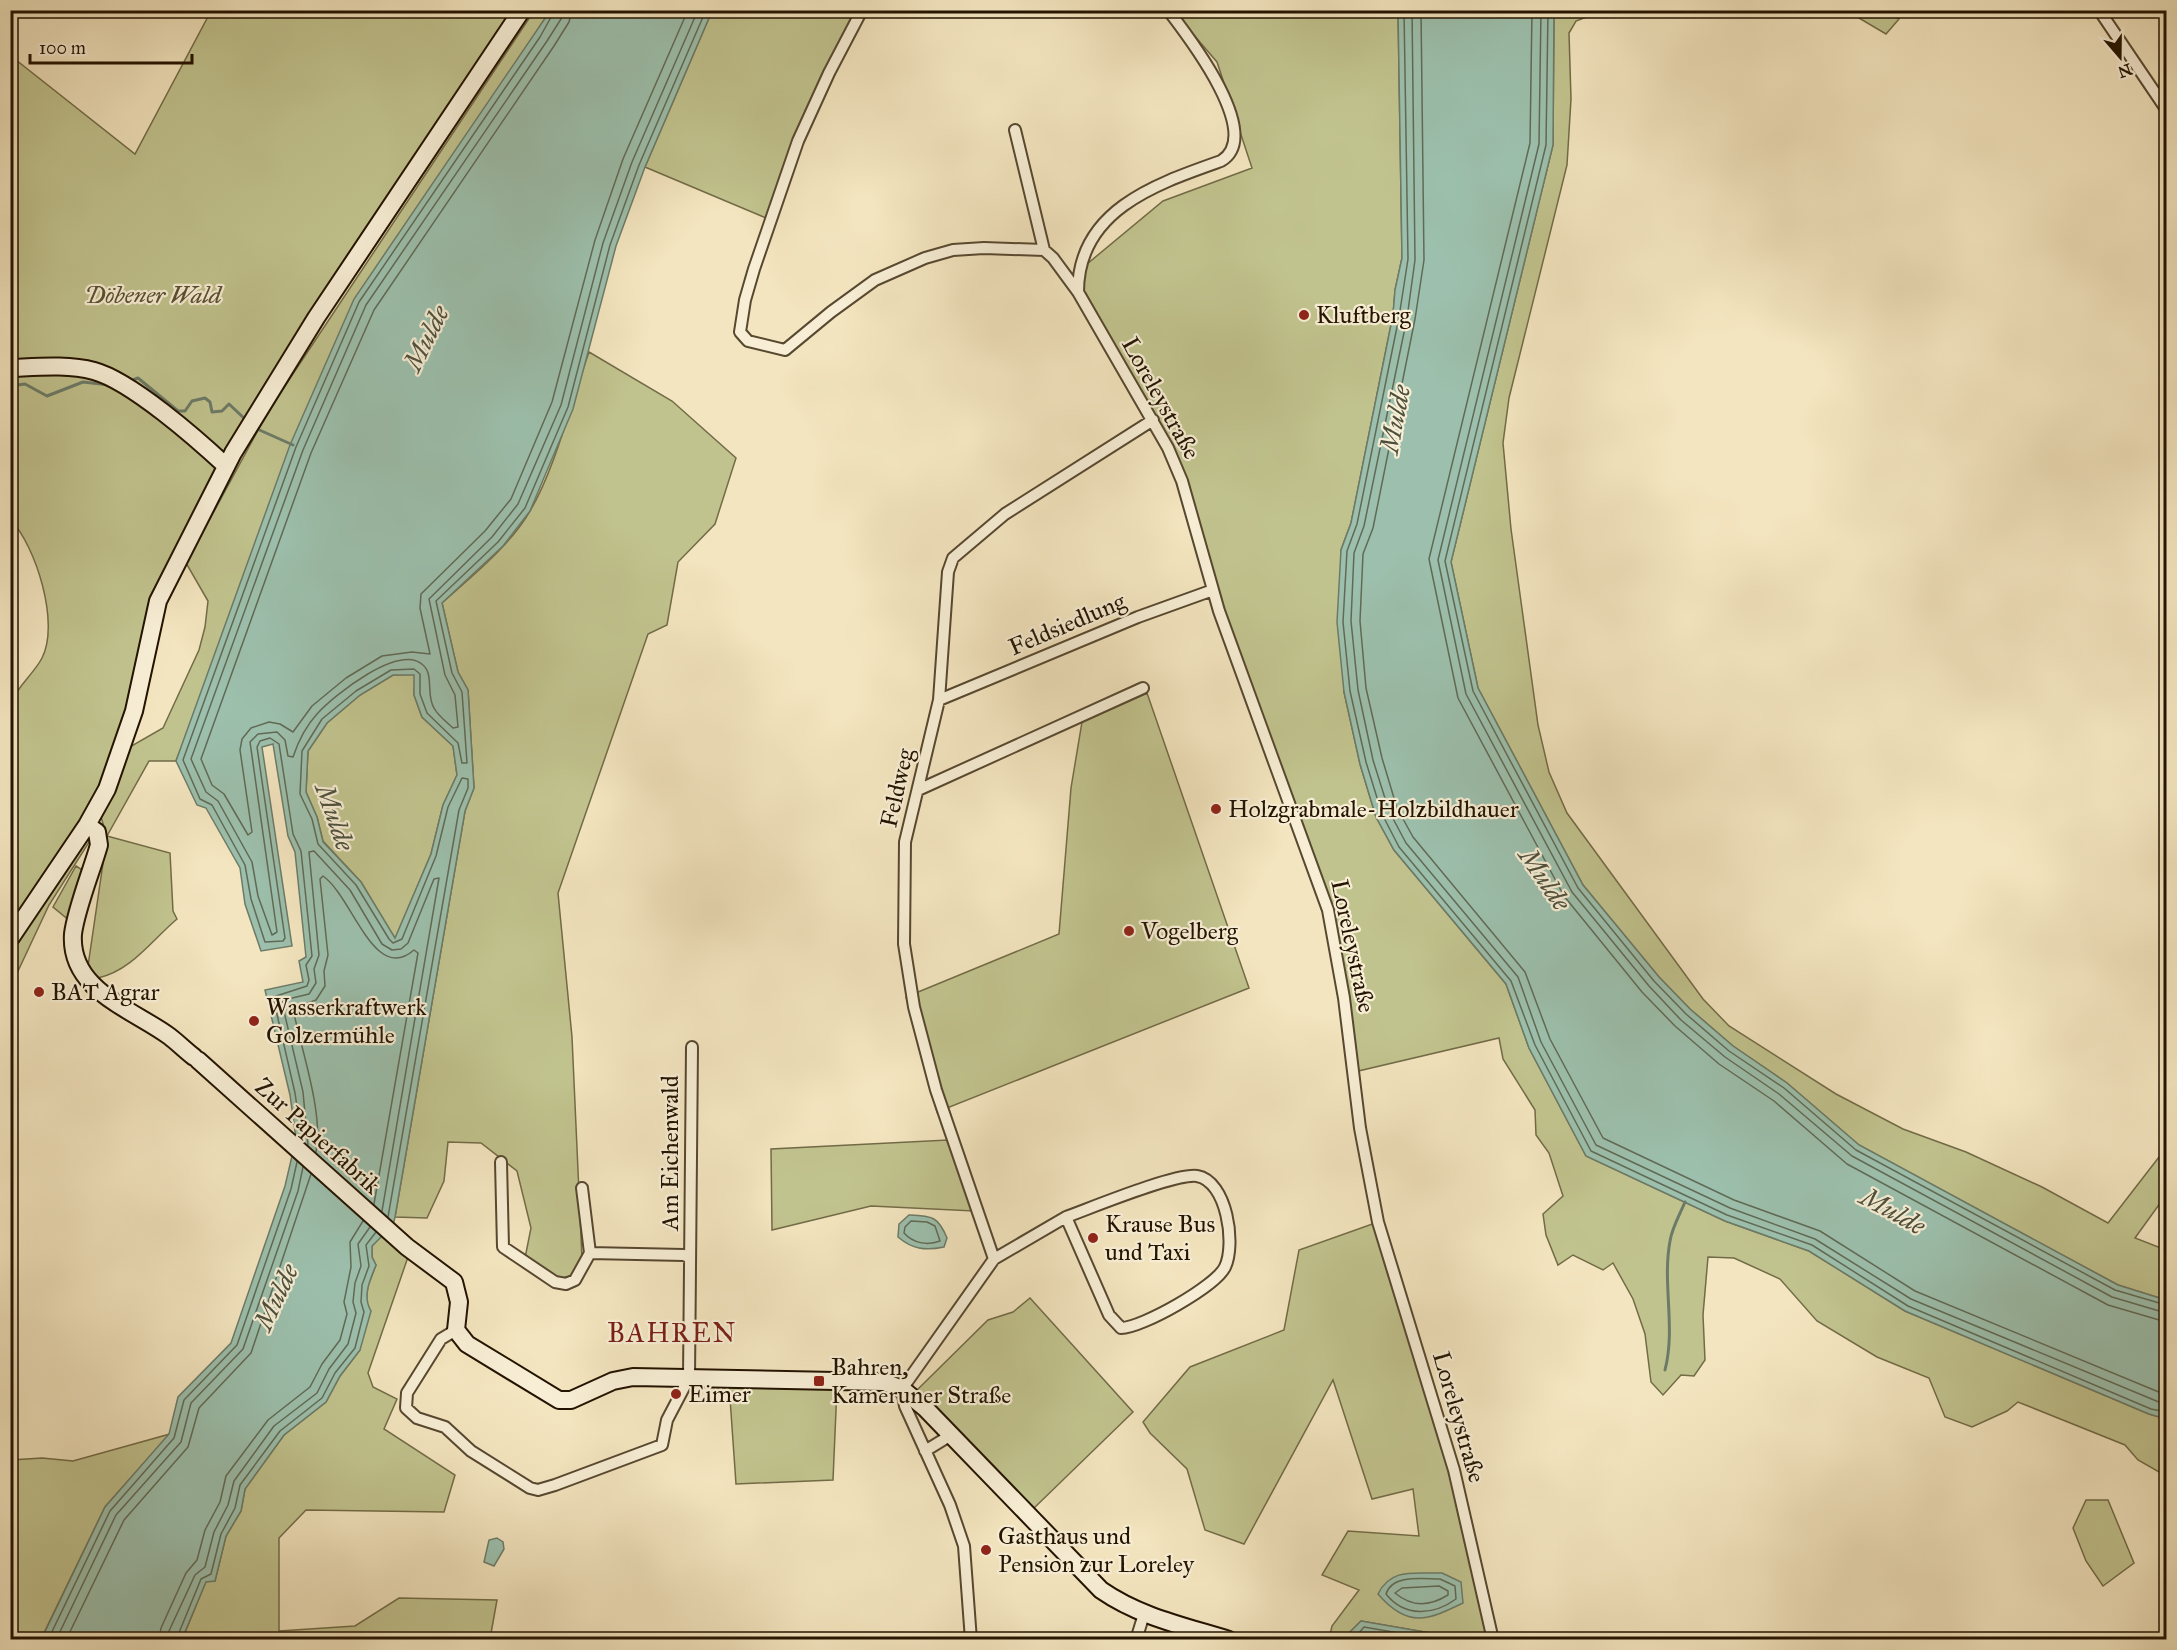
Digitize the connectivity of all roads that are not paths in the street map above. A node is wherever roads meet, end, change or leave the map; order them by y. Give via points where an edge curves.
1 (522, 10) edge
2 (862, 10) edge
3 (1168, 10) edge
4 (2098, 10) edge
5 (2166, 109) edge
6 (1016, 130) dead end
7 (1044, 250) junction
8 (1078, 292) junction
9 (10, 368) edge
10 (1153, 420) junction
11 (226, 466) junction
12 (1213, 590) junction
13 (1143, 688) dead end
14 (939, 700) junction
15 (918, 790) junction
16 (87, 825) junction
17 (10, 939) edge
18 (692, 1047) dead end
19 (501, 1162) dead end
20 (582, 1188) dead end
21 (1066, 1217) junction
22 (590, 1253) junction
23 (690, 1258) junction
24 (994, 1259) junction
25 (456, 1330) junction
26 (689, 1378) junction
27 (902, 1389) junction
28 (951, 1435) junction
29 (925, 1451) junction
30 (1144, 1614) junction
31 (972, 1640) edge
32 (1136, 1640) edge
33 (1229, 1640) edge
34 (1493, 1640) edge

1 - 11 street via 316,318
2 - 7 street via 798,141 745,300 740,327 743,338 785,350 875,280 925,258 953,250
3 - 8 street via 1220,86 1231,119 1233,147 1221,161 1155,187 1107,219 1089,241 1082,258
4 - 5 street
6 - 7 street, Loreleystraße
7 - 8 street, Loreleystraße
8 - 10 street, Loreleystraße
9 - 11 street via 91,370 123,385
10 - 12 street, Loreleystraße via 1182,481
10 - 14 street, Feldweg via 1005,514 953,558 945,598
11 - 16 street via 158,601 140,689 124,742 107,789
12 - 14 street, Feldsiedlung
12 - 34 street, Loreleystraße via 1328,910 1378,1222 1454,1470
13 - 15 street
14 - 15 street, Feldweg
15 - 24 street, Feldweg via 905,842 903,873 909,982 936,1090
16 - 17 street
16 - 25 street, Zur Papierfabrik via 97,832 99,845 74,933 74,955 81,972 100,993 168,1036 196,1059 407,1247 454,1282 459,1302
18 - 23 street, Am Eichenwald
19 - 22 street via 503,1247 555,1282 566,1284 575,1280
20 - 22 street
21 - 21 street via 1108,1315 1121,1328 1142,1323 1211,1283 1225,1267 1230,1251 1230,1235 1219,1194 1209,1181 1197,1176 1137,1191
21 - 24 street
22 - 23 street, Am Eichenwald
23 - 26 street, Am Eichenwald
24 - 27 street
25 - 26 street via 467,1344 559,1400 571,1400 613,1381 633,1377
25 - 26 street via 441,1339 407,1393 406,1407 417,1418 445,1427 471,1451 538,1490 662,1445 667,1420
26 - 27 street via 884,1382
27 - 28 street
27 - 29 street via 905,1406
28 - 29 street
28 - 30 street via 1101,1590
29 - 31 street via 951,1505 964,1545
30 - 32 street
30 - 33 street

